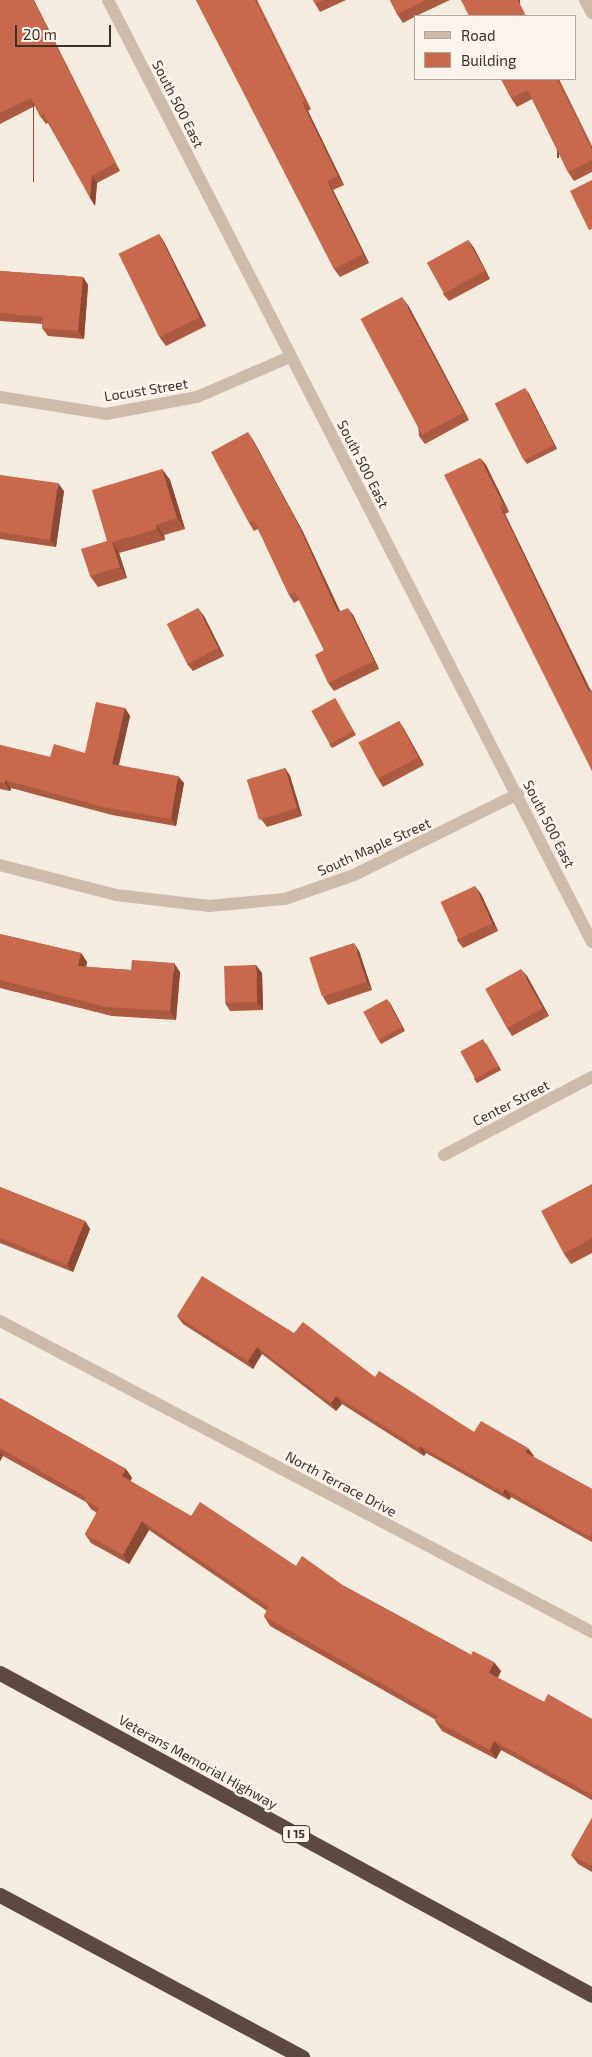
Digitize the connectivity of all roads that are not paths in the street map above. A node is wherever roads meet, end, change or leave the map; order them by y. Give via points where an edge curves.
1 (108, 0) edge
2 (585, 0) edge
3 (592, 13) edge
4 (290, 357) junction
5 (0, 397) edge
6 (518, 794) junction
7 (0, 865) edge
8 (592, 942) edge
9 (592, 1077) edge
10 (444, 1154) dead end
11 (0, 1321) edge
12 (592, 1632) edge
13 (0, 1673) edge
14 (0, 1895) edge
15 (592, 1995) edge
16 (302, 2057) edge

1 - 4 street, South 500 East
2 - 3 street
4 - 5 street, Locust Street via 197,397 106,414
4 - 6 street, South 500 East
6 - 7 street, South Maple Street via 354,875 285,900 209,906 116,895
6 - 8 street, South 500 East
9 - 10 street, Center Street
11 - 12 street, North Terrace Drive
13 - 15 highway, Veterans Memorial Highway / I 15
14 - 16 highway

